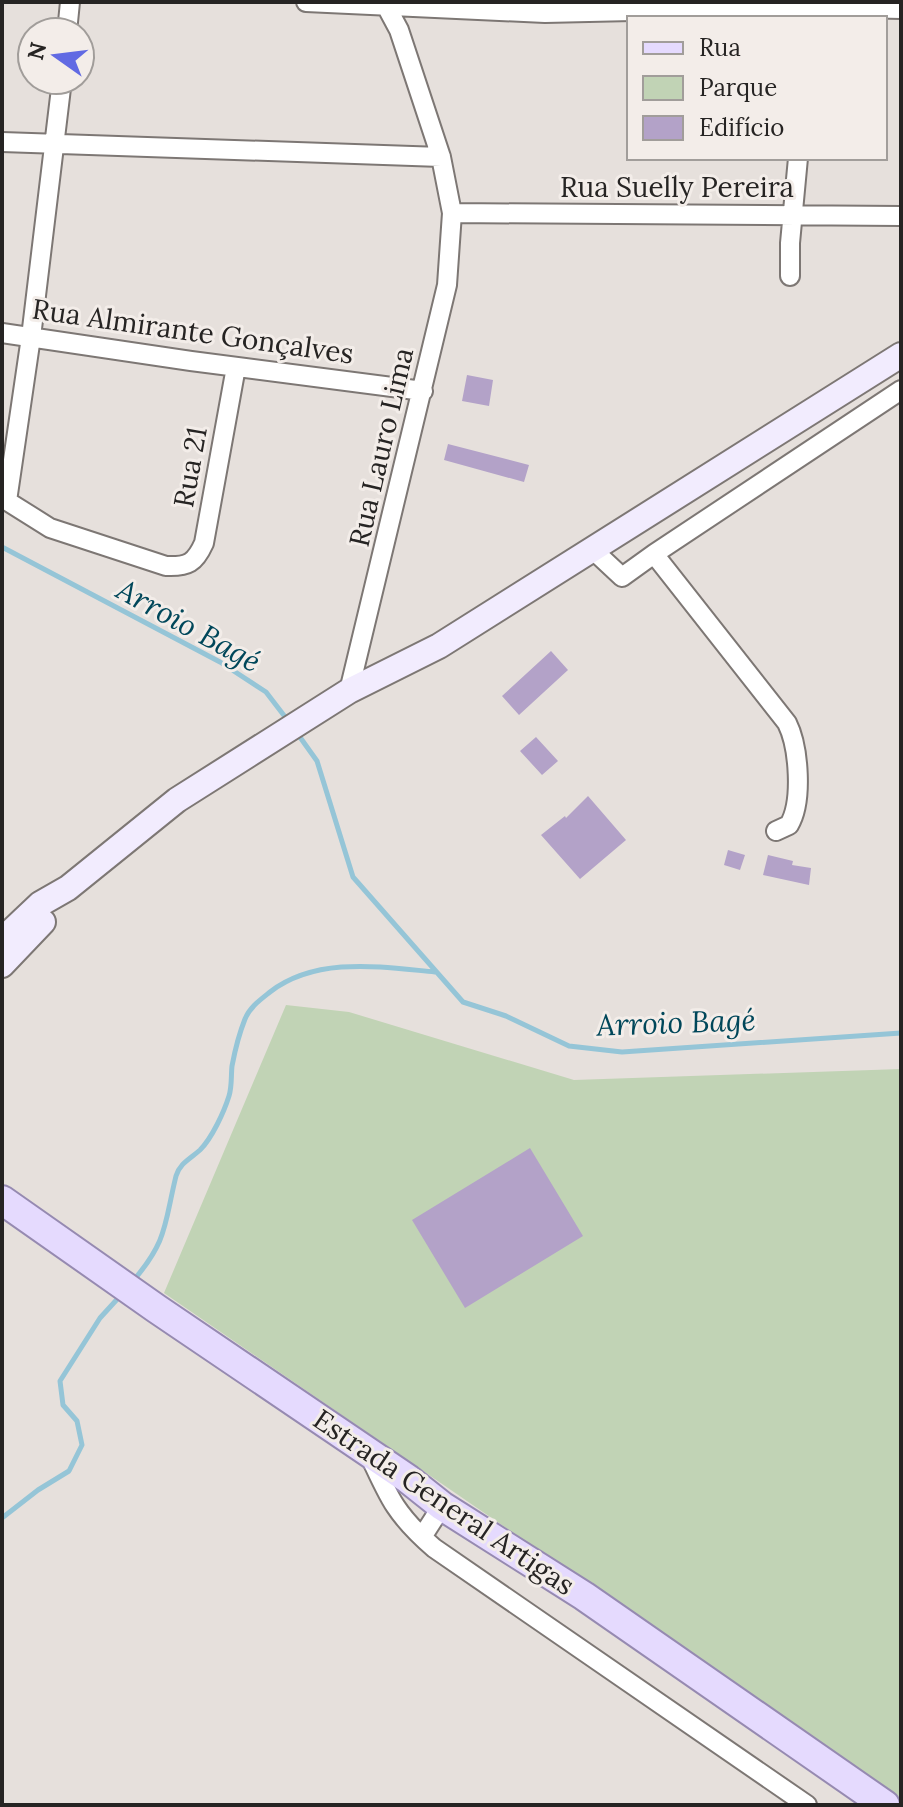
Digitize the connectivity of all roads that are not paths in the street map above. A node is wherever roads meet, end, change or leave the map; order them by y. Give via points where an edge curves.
1 (306, 2) edge
2 (386, 4) edge
3 (546, 8) edge
4 (813, 9) edge
5 (901, 9) edge
6 (60, 96) edge
7 (2, 142) edge
8 (56, 143) junction
9 (441, 157) junction
10 (798, 160) edge
11 (452, 213) junction
12 (792, 216) junction
13 (901, 216) edge
14 (790, 276) dead end
15 (2, 333) edge
16 (31, 337) junction
17 (894, 359) edge
18 (236, 367) junction
19 (901, 388) edge
20 (423, 391) junction
21 (786, 426) junction
22 (799, 456) junction
23 (688, 488) junction
24 (707, 518) junction
25 (592, 549) junction
26 (654, 554) junction
27 (342, 696) junction
28 (776, 831) dead end
29 (68, 888) junction
30 (2, 940) edge
31 (2, 965) edge
32 (2, 1200) edge
33 (369, 1453) junction
34 (442, 1506) junction
35 (422, 1537) junction
36 (807, 1805) edge
37 (885, 1805) edge

1 - 2 street
2 - 3 street
2 - 9 street, Rua Lauro Lima
3 - 4 street
4 - 5 street
6 - 8 street
7 - 8 street
8 - 9 street
8 - 16 street
9 - 11 street, Rua Lauro Lima
10 - 12 street
11 - 12 street, Rua Suelly Pereira
11 - 20 street, Rua Lauro Lima via 447,285
12 - 13 street, Rua Suelly Pereira
12 - 14 street
15 - 16 street, Rua Almirante Gonçalves
16 - 18 street, Rua Almirante Gonçalves
16 - 18 street, Rua 21 via 7,501 50,528 166,566 184,567 196,560 204,543
17 - 19 street
17 - 21 main road
18 - 20 street, Rua Almirante Gonçalves
19 - 22 street
20 - 27 street, Rua Lauro Lima
21 - 22 street
21 - 23 main road
22 - 24 street
23 - 24 street
23 - 25 main road
24 - 26 street
25 - 26 street via 622,577
25 - 27 main road via 439,646
26 - 28 street via 795,739 797,804 789,825
27 - 29 main road via 177,800
29 - 30 main road via 40,904
29 - 31 main road
32 - 33 main road, Estrada General Artigas
33 - 34 main road, Estrada General Artigas
33 - 35 street via 391,1503
34 - 35 street
34 - 37 main road, Estrada General Artigas via 584,1596
35 - 36 street

